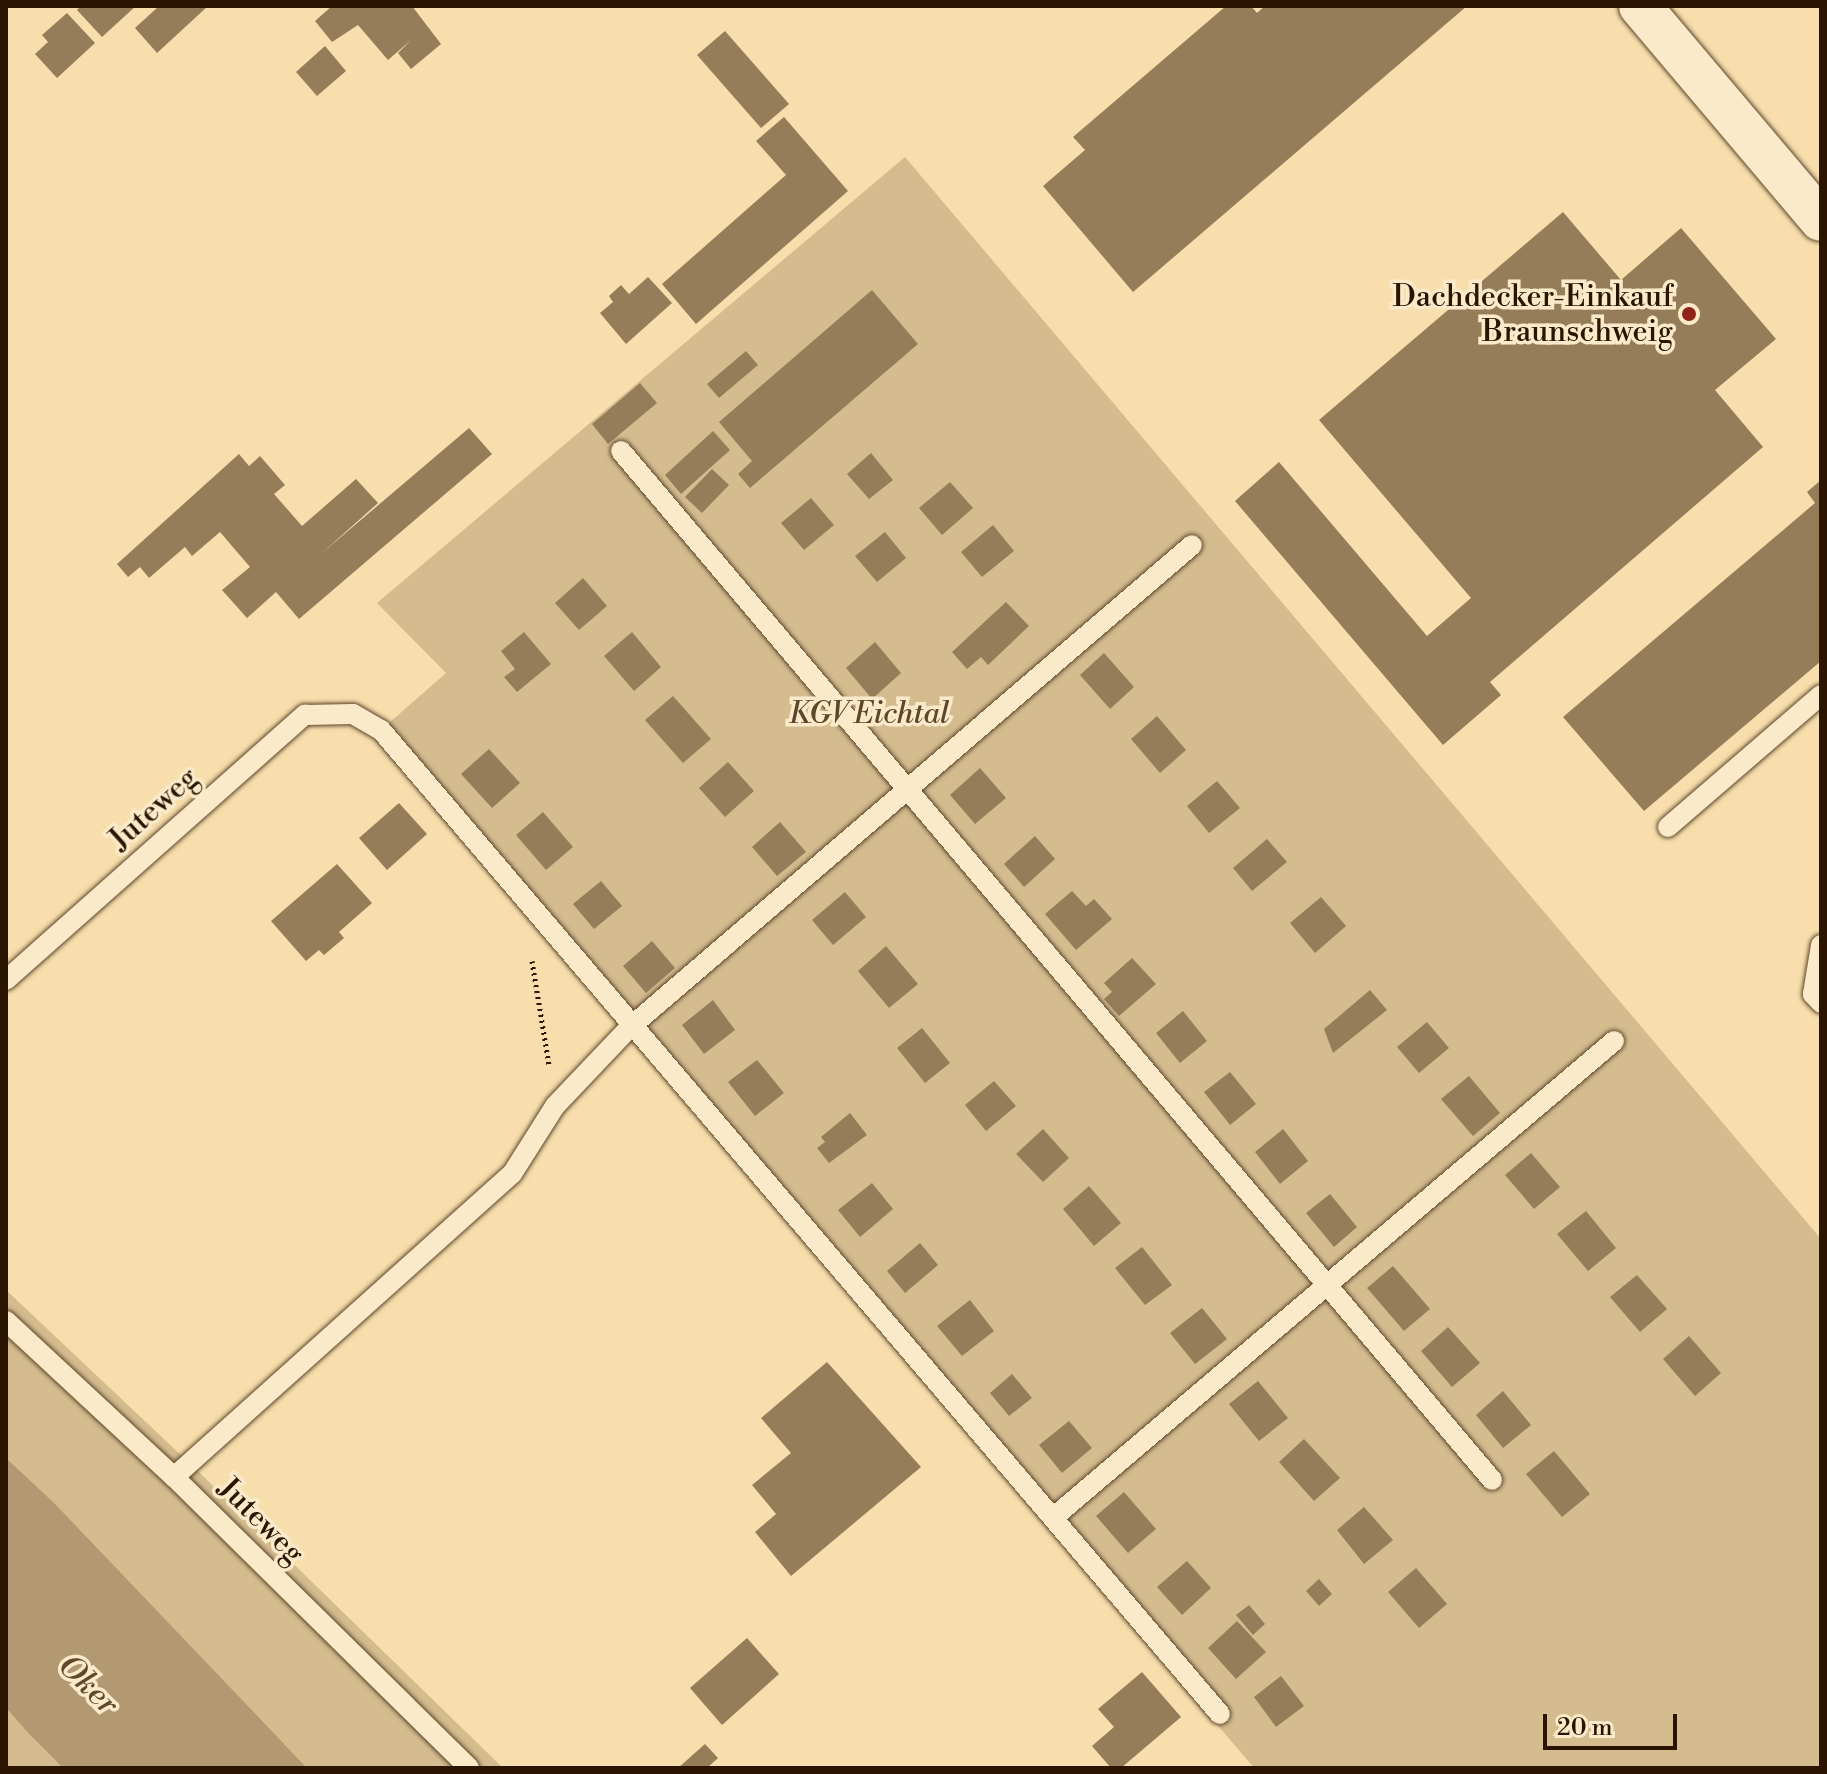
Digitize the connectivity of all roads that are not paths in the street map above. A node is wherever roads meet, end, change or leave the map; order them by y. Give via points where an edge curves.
1 (1640, 6) edge
2 (1821, 220) edge
3 (621, 451) dead end
4 (1192, 545) dead end
5 (1821, 695) edge
6 (906, 791) junction
7 (1668, 827) dead end
8 (1821, 945) edge
9 (6, 980) edge
10 (1821, 1003) edge
11 (633, 1025) junction
12 (1614, 1041) dead end
13 (1324, 1287) junction
14 (6, 1321) edge
15 (174, 1477) junction
16 (1492, 1480) dead end
17 (1054, 1517) junction
18 (1220, 1714) dead end
19 (469, 1768) edge

1 - 2 street
3 - 6 lane
4 - 6 lane
5 - 7 lane
6 - 11 lane
6 - 13 lane
8 - 10 lane via 1813,994
9 - 11 lane, Juteweg via 305,715 353,714 381,730
11 - 15 lane via 555,1106 512,1174
11 - 17 lane
12 - 13 lane
13 - 16 lane
13 - 17 lane
14 - 15 lane, Juteweg
15 - 19 lane, Juteweg
17 - 18 lane

